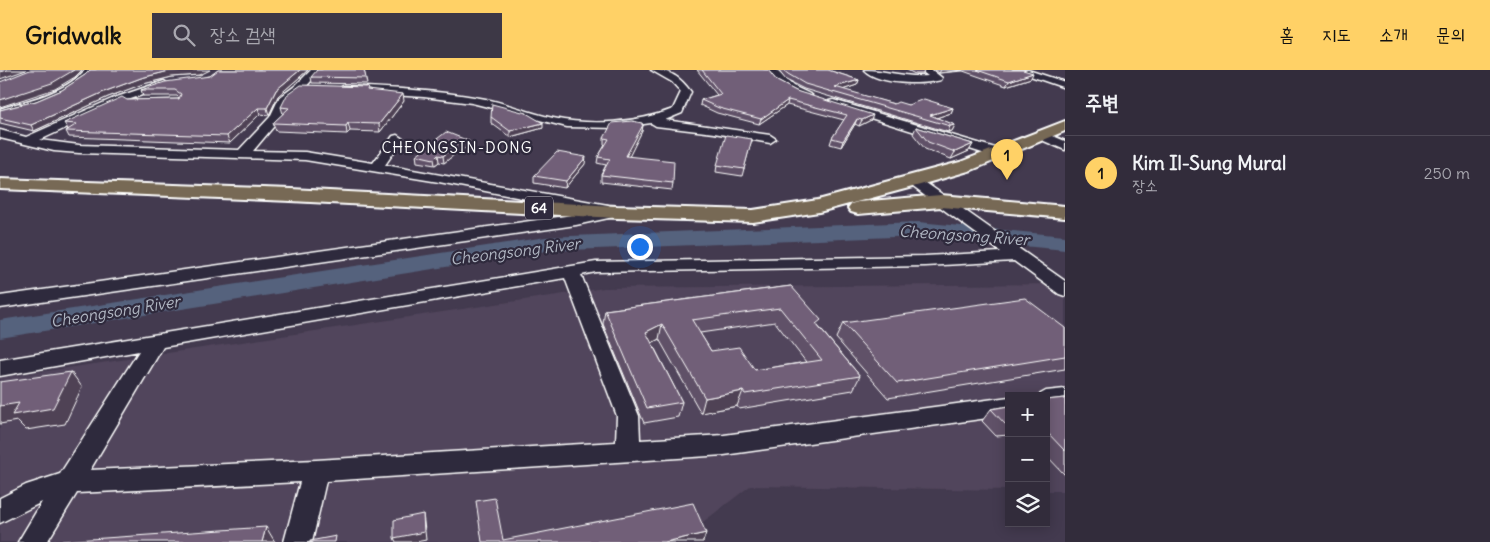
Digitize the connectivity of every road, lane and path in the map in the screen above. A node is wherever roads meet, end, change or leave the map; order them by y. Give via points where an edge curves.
1 (90, 70) edge
2 (316, 70) edge
3 (656, 70) edge
4 (770, 70) edge
5 (869, 70) edge
6 (925, 70) edge
7 (1018, 70) edge
8 (177, 81) edge
9 (1065, 85) edge
10 (299, 88) junction
11 (319, 88) edge
12 (333, 88) edge
13 (118, 100) junction
14 (148, 101) edge
15 (0, 113) edge
16 (642, 121) junction
17 (1065, 126) edge
18 (0, 134) edge
19 (1041, 135) junction
20 (397, 139) dead end
21 (770, 139) dead end
22 (27, 141) junction
23 (1065, 146) edge
24 (997, 153) junction
25 (243, 154) junction
26 (378, 167) junction
27 (914, 181) junction
28 (0, 184) edge
29 (947, 205) junction
30 (617, 212) junction
31 (790, 212) junction
32 (1065, 212) edge
33 (1010, 251) junction
34 (571, 271) junction
35 (1065, 290) edge
36 (0, 302) edge
37 (157, 340) junction
38 (0, 368) edge
39 (1065, 397) edge
40 (1050, 399) edge
41 (1005, 407) edge
42 (628, 451) junction
43 (316, 471) junction
44 (69, 482) junction
45 (0, 511) edge
46 (32, 542) edge
47 (298, 542) edge

1 - 15 street via 66,89
2 - 10 street
3 - 16 street via 676,80 686,92 678,111
4 - 24 street via 788,88
5 - 6 street via 896,78 937,78
7 - 9 street
8 - 13 street
10 - 11 street
10 - 25 street via 283,100 275,118
12 - 16 street via 475,100 569,125
13 - 14 street
13 - 22 street
16 - 21 street
17 - 19 main road, 64
18 - 22 street
19 - 23 street
19 - 24 main road, 64
20 - 26 street
22 - 25 street via 79,149
24 - 27 main road, 64
25 - 26 street via 305,156
26 - 30 street
27 - 29 street
27 - 31 main road, 64
28 - 30 main road, 64
29 - 31 main road
29 - 32 main road via 969,202
29 - 33 street
30 - 31 main road, 64 via 754,216
30 - 36 street
33 - 34 street via 924,262 596,267
33 - 35 street
34 - 37 street
34 - 42 street via 628,416
37 - 38 street
37 - 44 street
39 - 40 street
41 - 42 street via 724,445
42 - 43 street
43 - 44 street
43 - 47 street
44 - 45 street via 36,493
44 - 46 street

